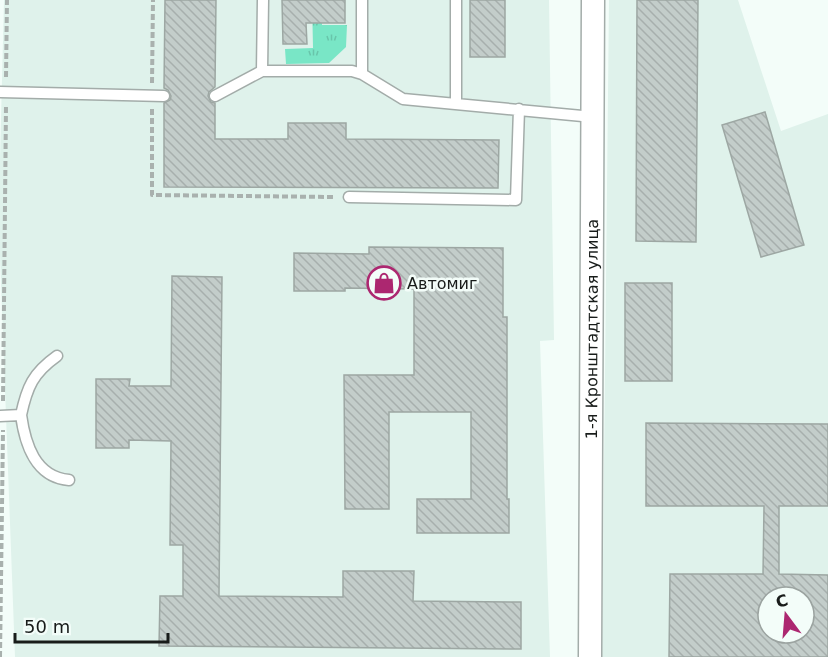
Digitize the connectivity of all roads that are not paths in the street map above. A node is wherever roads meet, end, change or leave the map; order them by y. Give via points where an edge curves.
1 (263, 0) edge
2 (362, 0) edge
3 (456, 0) edge
4 (593, 0) edge
5 (262, 71) junction
6 (362, 74) junction
7 (3, 92) edge
8 (164, 96) dead end
9 (215, 96) dead end
10 (456, 103) junction
11 (519, 109) junction
12 (593, 117) junction
13 (349, 197) road end
14 (57, 356) dead end
15 (21, 415) junction
16 (1, 416) edge
17 (69, 480) dead end
18 (590, 657) edge

1 - 5 lane
2 - 6 lane
3 - 10 lane
4 - 12 street, 1-я Кронштадтская улица
5 - 6 lane
5 - 9 lane
6 - 10 lane via 403,99
7 - 8 lane
10 - 11 lane
11 - 12 lane
11 - 13 lane via 516,200
12 - 18 street, 1-я Кронштадтская улица
14 - 15 lane via 30,384
15 - 16 lane
15 - 17 lane via 26,442 40,466 56,479

